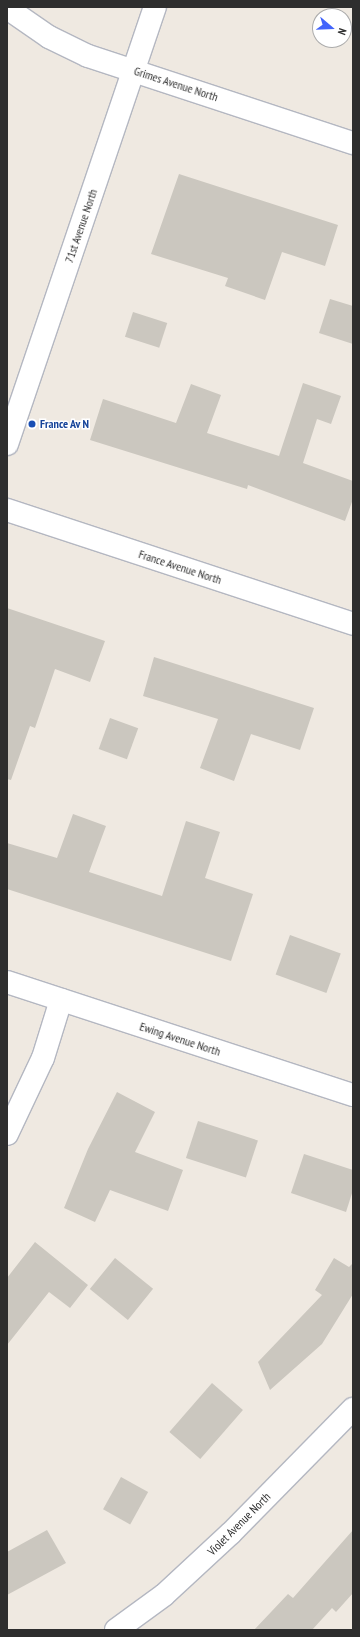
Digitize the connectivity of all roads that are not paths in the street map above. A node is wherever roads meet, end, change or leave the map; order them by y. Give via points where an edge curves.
1 (155, 7) edge
2 (7, 8) edge
3 (133, 71) junction
4 (353, 143) edge
5 (7, 444) edge
6 (7, 510) edge
7 (353, 624) edge
8 (7, 982) edge
9 (61, 1000) junction
10 (353, 1095) edge
11 (7, 1134) edge
12 (353, 1409) edge
13 (116, 1630) edge

1 - 3 street, 71st Avenue North
2 - 3 street, Grimes Avenue North via 49,37 88,56
3 - 4 street, Grimes Avenue North
3 - 5 street, 71st Avenue North
6 - 7 street, France Avenue North
8 - 9 street, Ewing Avenue North
9 - 10 street, Ewing Avenue North
9 - 11 street via 43,1058
12 - 13 street, Violet Avenue North via 231,1533 164,1595

